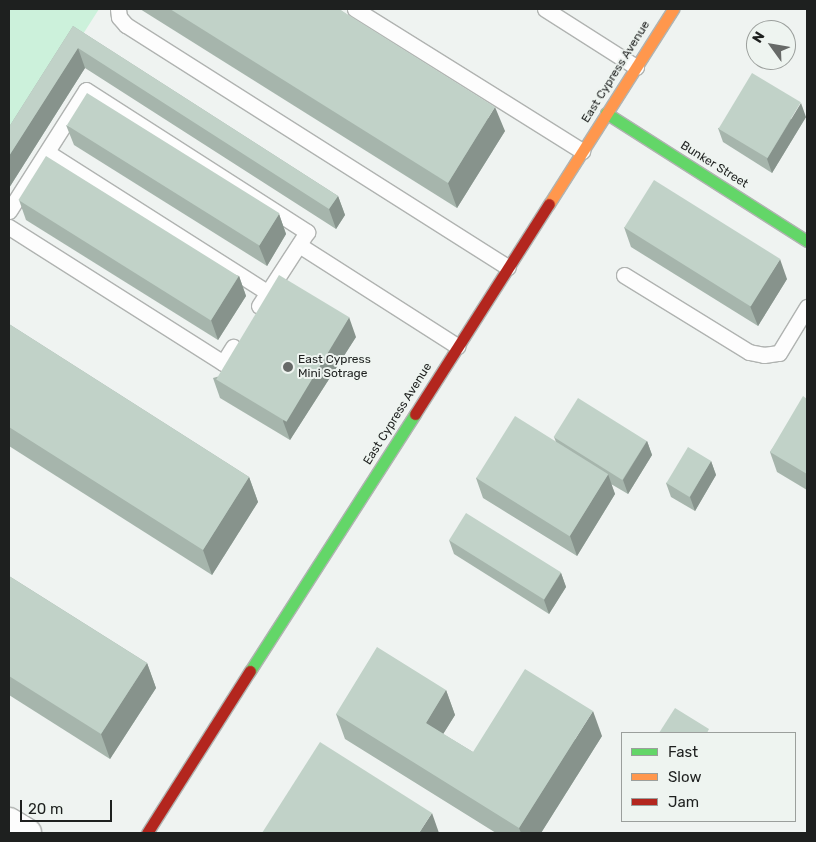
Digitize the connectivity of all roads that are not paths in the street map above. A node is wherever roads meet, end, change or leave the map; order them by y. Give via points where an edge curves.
1 (118, 9) edge
2 (355, 9) edge
3 (545, 9) edge
4 (673, 9) edge
5 (636, 67) junction
6 (606, 114) junction
7 (582, 151) junction
8 (47, 152) junction
9 (9, 212) edge
10 (9, 227) edge
11 (807, 241) edge
12 (299, 245) junction
13 (508, 267) junction
14 (624, 276) dead end
15 (268, 293) junction
16 (807, 306) edge
17 (253, 316) edge
18 (243, 332) edge
19 (458, 346) junction
20 (9, 822) edge
21 (27, 833) edge
22 (147, 833) edge

1 - 13 lane via 119,17 126,25
2 - 7 lane
3 - 5 lane
4 - 5 main road, East Cypress Avenue
5 - 6 main road, East Cypress Avenue
6 - 7 main road, East Cypress Avenue
6 - 11 main road, Bunker Street
7 - 13 main road, East Cypress Avenue
8 - 9 lane
8 - 12 lane via 86,90 307,232
8 - 15 lane
10 - 18 lane via 223,363
12 - 15 lane
12 - 19 lane
13 - 19 main road, East Cypress Avenue
14 - 16 lane via 749,352 764,355 779,353
15 - 17 lane
19 - 22 main road, East Cypress Avenue
20 - 21 street

